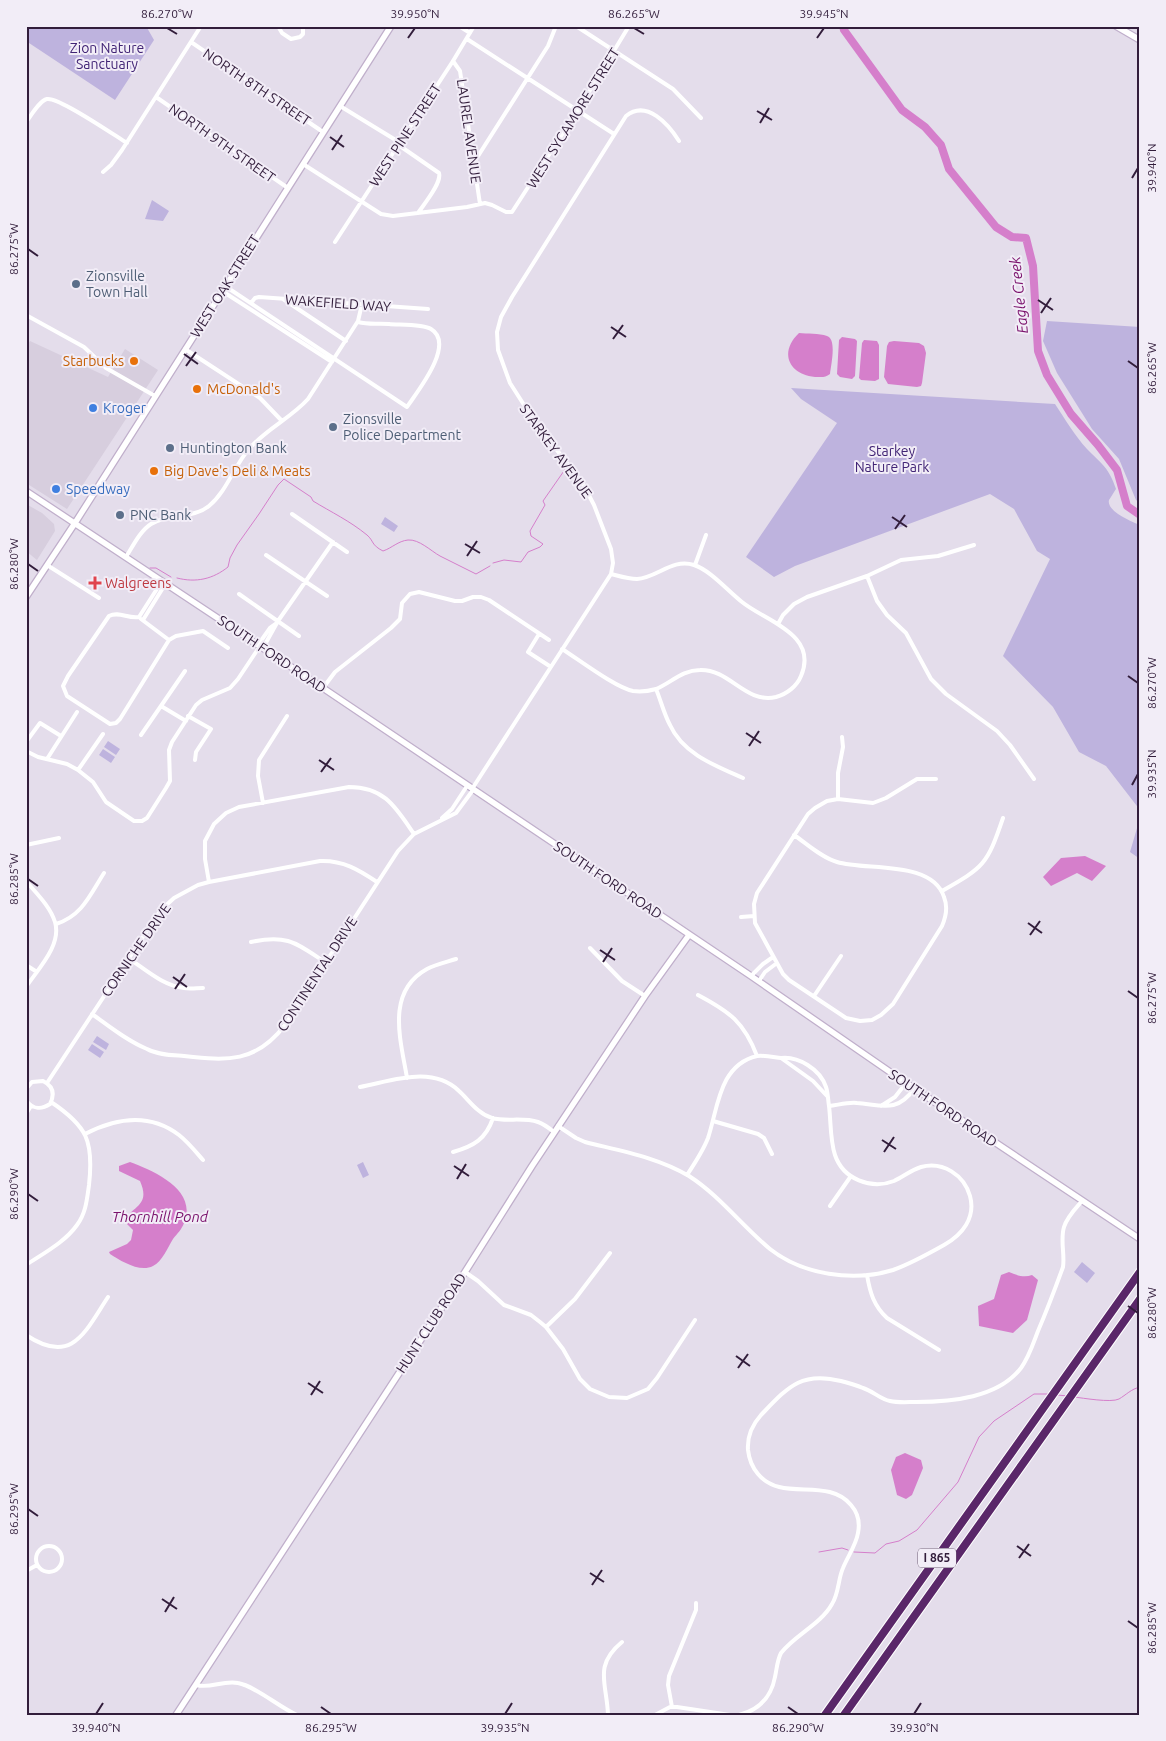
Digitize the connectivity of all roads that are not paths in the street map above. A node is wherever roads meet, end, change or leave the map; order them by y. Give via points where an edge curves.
1 (201, 26) edge
2 (278, 26) edge
3 (303, 26) edge
4 (391, 26) edge
5 (459, 26) edge
6 (474, 26) edge
7 (556, 26) edge
8 (576, 26) edge
9 (629, 26) edge
10 (1116, 26) edge
11 (470, 33) junction
12 (467, 39) junction
13 (1140, 40) edge
14 (191, 42) junction
15 (615, 50) junction
16 (454, 61) junction
17 (529, 78) junction
18 (156, 97) junction
19 (340, 106) junction
20 (578, 110) junction
21 (701, 118) dead end
22 (26, 122) edge
23 (323, 132) junction
24 (614, 134) junction
25 (679, 141) dead end
26 (127, 143) junction
27 (398, 144) junction
28 (303, 164) junction
29 (473, 164) junction
30 (103, 172) dead end
31 (288, 188) junction
32 (362, 201) junction
33 (480, 204) junction
34 (418, 213) junction
35 (335, 242) dead end
36 (224, 289) junction
37 (283, 299) junction
38 (251, 304) junction
39 (362, 304) junction
40 (428, 309) dead end
41 (26, 315) edge
42 (358, 322) junction
43 (346, 341) junction
44 (185, 349) junction
45 (333, 361) junction
46 (155, 396) junction
47 (282, 421) junction
48 (26, 491) edge
49 (292, 514) dead end
50 (75, 523) junction
51 (706, 535) dead end
52 (333, 542) junction
53 (974, 545) dead end
54 (347, 552) dead end
55 (266, 555) dead end
56 (126, 558) junction
57 (48, 565) junction
58 (695, 565) junction
59 (611, 574) junction
60 (867, 576) junction
61 (164, 582) junction
62 (306, 582) junction
63 (239, 594) dead end
64 (326, 596) dead end
65 (26, 597) edge
66 (99, 598) dead end
67 (141, 619) junction
68 (278, 621) junction
69 (778, 624) junction
70 (539, 634) junction
71 (299, 636) dead end
72 (169, 640) junction
73 (549, 640) dead end
74 (260, 646) junction
75 (228, 648) dead end
76 (562, 649) junction
77 (551, 667) junction
78 (185, 671) dead end
79 (323, 688) junction
80 (656, 689) junction
81 (161, 706) junction
82 (77, 712) dead end
83 (188, 716) junction
84 (287, 716) dead end
85 (186, 722) junction
86 (103, 734) dead end
87 (142, 735) dead end
88 (61, 736) junction
89 (842, 736) dead end
90 (26, 742) edge
91 (26, 751) edge
92 (47, 759) junction
93 (195, 760) dead end
94 (78, 770) junction
95 (743, 778) dead end
96 (1034, 778) dead end
97 (936, 779) dead end
98 (471, 788) junction
99 (838, 799) junction
100 (263, 803) junction
101 (1002, 818) dead end
102 (441, 819) junction
103 (414, 834) junction
104 (794, 836) junction
105 (59, 838) dead end
106 (26, 845) edge
107 (104, 873) dead end
108 (26, 880) edge
109 (209, 882) junction
110 (377, 882) junction
111 (942, 891) junction
112 (754, 916) junction
113 (741, 917) dead end
114 (56, 924) junction
115 (689, 935) junction
116 (251, 942) dead end
117 (590, 948) dead end
118 (842, 956) dead end
119 (774, 957) junction
120 (128, 958) junction
121 (456, 959) dead end
122 (325, 962) junction
123 (777, 963) junction
124 (26, 965) edge
125 (36, 972) junction
126 (752, 976) junction
127 (759, 981) junction
128 (26, 987) edge
129 (203, 988) dead end
130 (698, 995) dead end
131 (645, 996) junction
132 (814, 996) junction
133 (92, 1014) junction
134 (758, 1056) junction
135 (780, 1058) junction
136 (407, 1078) junction
137 (47, 1083) junction
138 (906, 1083) junction
139 (27, 1087) edge
140 (360, 1087) dead end
141 (914, 1089) junction
142 (827, 1096) junction
143 (26, 1100) edge
144 (51, 1102) junction
145 (31, 1106) junction
146 (829, 1106) junction
147 (881, 1106) junction
148 (26, 1114) edge
149 (493, 1118) junction
150 (713, 1121) junction
151 (558, 1126) junction
152 (554, 1132) junction
153 (85, 1134) junction
154 (453, 1152) dead end
155 (772, 1154) dead end
156 (203, 1160) dead end
157 (687, 1175) junction
158 (850, 1176) junction
159 (1082, 1201) junction
160 (830, 1206) dead end
161 (1140, 1239) edge
162 (610, 1253) dead end
163 (26, 1265) edge
164 (465, 1272) junction
165 (1140, 1272) edge
166 (867, 1275) junction
167 (108, 1298) dead end
168 (1140, 1299) edge
169 (695, 1320) dead end
170 (546, 1327) junction
171 (26, 1335) edge
172 (939, 1350) dead end
173 (37, 1565) junction
174 (26, 1571) edge
175 (696, 1603) dead end
176 (622, 1642) dead end
177 (196, 1685) junction
178 (672, 1707) junction
179 (176, 1715) edge
180 (297, 1715) edge
181 (608, 1715) edge
182 (655, 1715) edge
183 (730, 1715) edge
184 (739, 1715) edge
185 (825, 1715) edge
186 (844, 1715) edge

1 - 14 street
2 - 3 street via 291,39 303,34
4 - 19 main road, WEST OAK STREET
5 - 11 street
6 - 11 street, WEST PINE STREET
7 - 17 street
8 - 15 street
9 - 15 street, WEST SYCAMORE STREET
10 - 13 main road
11 - 12 street, WEST PINE STREET
12 - 16 street, WEST PINE STREET
12 - 17 street
14 - 18 street
14 - 23 street, NORTH 8TH STREET
15 - 20 street, WEST SYCAMORE STREET
15 - 21 street via 673,89
16 - 27 street, WEST PINE STREET
16 - 29 street, LAUREL AVENUE via 460,71
17 - 20 street
17 - 29 street
18 - 26 street
18 - 31 street, NORTH 9TH STREET
19 - 23 main road, WEST OAK STREET
19 - 27 street
20 - 24 street
20 - 33 street, WEST SYCAMORE STREET via 515,210 508,212 489,203
22 - 26 street via 41,103 51,100
23 - 28 main road, WEST OAK STREET
24 - 25 street, STARKEY AVENUE via 629,114 641,110 656,116
24 - 59 street, STARKEY AVENUE via 510,299 497,332 498,350 510,383 583,484 594,505 611,549 614,563
26 - 30 street
27 - 32 street, WEST PINE STREET
27 - 34 street via 441,176
28 - 31 main road, WEST OAK STREET
28 - 32 street
29 - 33 street, LAUREL AVENUE
31 - 36 main road, WEST OAK STREET
32 - 34 street via 381,214
32 - 35 street, WEST PINE STREET
33 - 34 street
36 - 38 street
36 - 44 main road, WEST OAK STREET
36 - 45 street
37 - 38 street, WAKEFIELD WAY via 259,297
37 - 39 street, WAKEFIELD WAY
37 - 43 street
38 - 45 street
39 - 40 street, WAKEFIELD WAY
39 - 42 street
41 - 46 street via 84,347 112,372
42 - 43 street
42 - 45 street via 430,328 436,333 440,341 439,354 407,407
43 - 45 street
44 - 46 main road, WEST OAK STREET
44 - 47 street via 260,398
45 - 47 street via 308,398
46 - 50 main road, WEST OAK STREET
47 - 56 street via 250,448 208,507 151,524
48 - 50 main road, SOUTH FORD ROAD
49 - 52 street
50 - 56 main road, SOUTH FORD ROAD
50 - 57 main road, WEST OAK STREET
51 - 58 street
52 - 54 street
52 - 62 street
53 - 60 street via 938,556 900,560
55 - 62 street
56 - 61 main road, SOUTH FORD ROAD
57 - 65 main road, WEST OAK STREET
57 - 66 street
58 - 59 street via 674,565 636,579
58 - 69 street via 749,608
59 - 76 street
60 - 69 street via 800,600 788,609
60 - 96 street via 882,609 906,633 931,679 997,731
61 - 67 street
61 - 74 main road, SOUTH FORD ROAD
62 - 64 street
62 - 68 street
63 - 68 street
67 - 72 street
67 - 72 street via 119,613 108,616 68,676 63,686 67,696 114,724
68 - 71 street
68 - 74 street
69 - 80 street via 796,638 804,660 798,682 784,694 755,696 720,674 706,670 686,672
70 - 73 street
70 - 77 street via 528,652
70 - 79 street via 481,597 454,601 419,592 410,594 402,603 400,619 392,628 335,672
72 - 75 street via 203,631
74 - 79 main road, SOUTH FORD ROAD
74 - 83 street via 230,688 202,700
76 - 77 street
76 - 80 street via 627,689
77 - 98 street
78 - 81 street
79 - 98 main road, SOUTH FORD ROAD
80 - 95 street via 670,726 686,747
81 - 85 street
81 - 87 street
82 - 88 street
83 - 85 street
83 - 93 street via 211,729 196,752
84 - 100 street via 258,765
85 - 94 street via 169,750 170,774 166,788 142,821 134,821 106,802 93,782
86 - 94 street
88 - 90 street via 40,723
88 - 92 street
89 - 99 street
91 - 92 street
92 - 94 street
97 - 99 street via 917,779 873,803
98 - 102 street
98 - 102 street, CONTINENTAL DRIVE via 456,813
98 - 115 main road, SOUTH FORD ROAD
99 - 104 street via 815,808
100 - 103 street via 360,787 378,792 391,802
100 - 109 street via 232,810 214,824 207,835 204,850
101 - 111 street via 985,861 976,871
102 - 103 street, CONTINENTAL DRIVE
103 - 110 street, CONTINENTAL DRIVE
104 - 111 street via 833,861 916,872 930,878
104 - 112 street via 757,893
105 - 106 street
107 - 114 street via 79,911
108 - 114 street
109 - 110 street, CORNICHE DRIVE via 326,861 350,866
109 - 120 street, CORNICHE DRIVE via 174,898 160,911
110 - 122 street, CONTINENTAL DRIVE
111 - 132 street via 946,907 942,926 892,1004 881,1015 872,1020 853,1020 840,1015
112 - 113 street
112 - 119 street via 758,930
114 - 125 street via 53,945
115 - 126 main road, SOUTH FORD ROAD
115 - 131 main road, HUNT CLUB ROAD
116 - 122 street via 284,939
117 - 131 street via 622,981
118 - 132 street
119 - 123 street
119 - 126 street
120 - 129 street via 174,986
120 - 133 street, CORNICHE DRIVE
121 - 136 street via 422,972 402,998 398,1025
122 - 133 street, CONTINENTAL DRIVE via 272,1040 236,1058 156,1053
123 - 127 street
123 - 132 street via 788,980
124 - 125 street
125 - 128 street
126 - 127 main road, SOUTH FORD ROAD
127 - 138 main road, SOUTH FORD ROAD
130 - 134 street via 740,1023
131 - 151 main road, HUNT CLUB ROAD
133 - 137 street, CORNICHE DRIVE
134 - 135 street
134 - 150 street via 738,1066 728,1077 720,1091
135 - 142 street
135 - 142 street via 794,1058 815,1070 824,1082
136 - 140 street
136 - 149 street via 425,1076 446,1081
137 - 139 street via 35,1081
137 - 144 street via 53,1091
138 - 141 main road, SOUTH FORD ROAD
138 - 147 street via 895,1097
141 - 147 street via 900,1102
141 - 159 main road, SOUTH FORD ROAD
142 - 146 street
143 - 145 street
144 - 145 street via 40,1108
144 - 153 street via 72,1117
145 - 148 street
146 - 147 street via 852,1103
146 - 158 street via 835,1155
149 - 152 street via 538,1122
149 - 154 street via 480,1141
150 - 155 street via 758,1134 764,1138
150 - 157 street via 704,1147
151 - 152 main road, HUNT CLUB ROAD
151 - 157 street via 585,1142 653,1159
152 - 164 main road, HUNT CLUB ROAD
153 - 156 street via 116,1122 148,1121 180,1136
153 - 163 street via 91,1165 82,1216 67,1237
157 - 166 street via 714,1195 771,1250 787,1260 825,1273
158 - 160 street
158 - 166 street via 865,1183 878,1184 895,1180 919,1167 942,1167 965,1183 971,1201 966,1226 952,1241 903,1266
159 - 161 main road, SOUTH FORD ROAD
159 - 184 street via 1064,1225 1063,1267 1031,1350 1020,1369 1005,1384 987,1392 948,1401 893,1402 860,1386 824,1377 811,1378 790,1387 757,1421 750,1433 748,1448 752,1465 760,1476 778,1487 836,1493 854,1508 859,1526 831,1606 781,1653 770,1695 750,1712
162 - 170 street via 575,1299
164 - 170 street via 504,1305 530,1315
164 - 177 main road, HUNT CLUB ROAD
165 - 185 highway, I 865
166 - 172 street via 873,1301 882,1314
167 - 171 street via 84,1334 72,1344 53,1348
168 - 186 highway, I 865
169 - 170 street via 648,1389 627,1398 610,1397 590,1389
173 - 173 street via 43,1571 55,1570 61,1564 60,1552 54,1547 44,1546 37,1553
173 - 174 street
175 - 178 street via 669,1676
176 - 181 street via 602,1674
177 - 179 main road, HUNT CLUB ROAD
177 - 180 street via 239,1683
178 - 182 street
178 - 183 street

